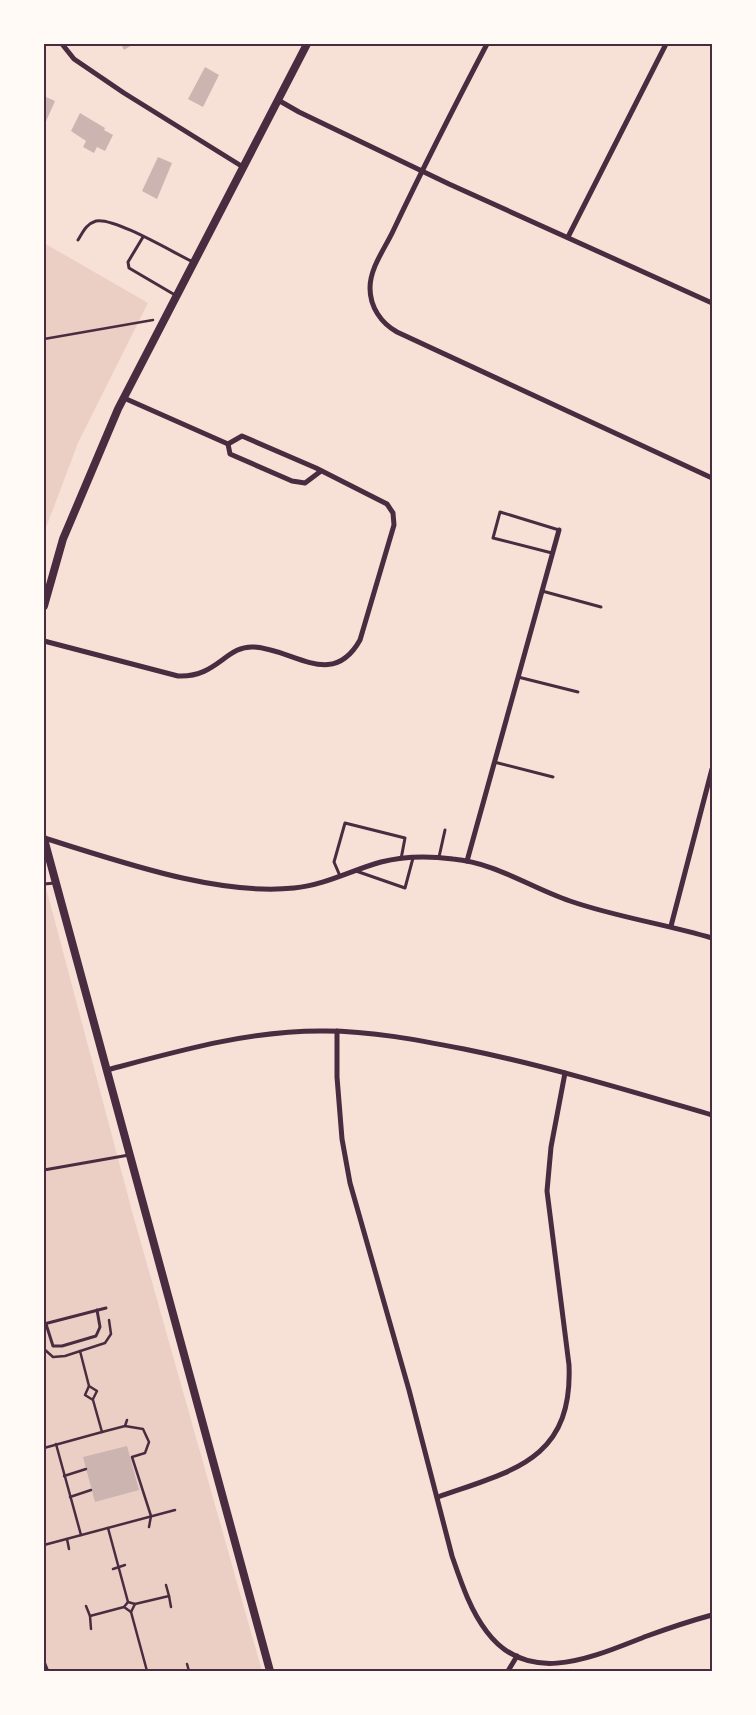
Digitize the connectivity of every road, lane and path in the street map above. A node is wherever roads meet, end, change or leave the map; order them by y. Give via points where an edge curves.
1 (62, 44) edge
2 (307, 44) edge
3 (487, 44) edge
4 (666, 44) edge
5 (278, 100) junction
6 (243, 167) junction
7 (422, 171) junction
8 (143, 237) junction
9 (568, 237) junction
10 (78, 240) dead end
11 (193, 262) junction
12 (176, 296) junction
13 (712, 302) edge
14 (163, 321) junction
15 (44, 339) edge
16 (124, 398) junction
17 (228, 444) junction
18 (321, 471) junction
19 (712, 478) edge
20 (559, 530) joint
21 (553, 553) junction
22 (542, 591) junction
23 (44, 606) edge
24 (601, 607) dead end
25 (44, 641) edge
26 (518, 677) junction
27 (578, 692) dead end
28 (494, 762) junction
29 (712, 770) edge
30 (553, 777) dead end
31 (445, 830) dead end
32 (44, 838) edge
33 (412, 858) junction
34 (439, 858) junction
35 (401, 859) junction
36 (467, 861) junction
37 (356, 871) junction
38 (340, 877) junction
39 (55, 883) junction
40 (44, 884) edge
41 (671, 926) junction
42 (712, 938) edge
43 (337, 1031) junction
44 (107, 1070) junction
45 (565, 1073) junction
46 (712, 1115) edge
47 (130, 1155) junction
48 (44, 1170) edge
49 (106, 1308) dead end
50 (97, 1310) junction
51 (45, 1324) edge
52 (80, 1351) dead end
53 (89, 1386) junction
54 (93, 1400) junction
55 (127, 1420) dead end
56 (125, 1426) junction
57 (102, 1432) junction
58 (56, 1444) junction
59 (44, 1448) edge
60 (86, 1469) dead end
61 (64, 1476) junction
62 (91, 1490) dead end
63 (70, 1497) junction
64 (438, 1497) junction
65 (175, 1510) dead end
66 (151, 1516) junction
67 (150, 1527) dead end
68 (108, 1528) junction
69 (81, 1535) junction
70 (67, 1539) junction
71 (44, 1545) edge
72 (69, 1549) dead end
73 (125, 1565) dead end
74 (118, 1566) junction
75 (113, 1569) dead end
76 (166, 1584) dead end
77 (169, 1596) junction
78 (128, 1602) junction
79 (135, 1604) junction
80 (86, 1606) dead end
81 (124, 1607) junction
82 (171, 1607) dead end
83 (131, 1612) junction
84 (712, 1615) edge
85 (90, 1616) junction
86 (91, 1629) dead end
87 (517, 1656) junction
88 (44, 1661) edge
89 (187, 1664) dead end
90 (48, 1671) edge
91 (147, 1671) edge
92 (189, 1671) edge
93 (270, 1671) edge
94 (508, 1671) edge

1 - 6 street via 74,58 110,83
2 - 5 street
3 - 7 street
4 - 9 street
5 - 6 street
5 - 7 street
6 - 11 street
7 - 9 street
7 - 19 street via 371,279 371,297 383,321 396,332
8 - 10 lane via 114,222 96,221 87,225
8 - 11 lane
8 - 12 lane via 128,262 129,268
9 - 13 street
11 - 12 street
12 - 14 street
14 - 15 path via 149,320
14 - 16 street
16 - 17 street
16 - 23 street via 66,531
17 - 18 street via 242,436
17 - 18 street via 230,454 292,480 305,483
18 - 25 street via 387,504 393,513 394,525 360,640 352,654 323,666 255,647 240,648 210,670 192,677
20 - 21 street
20 - 21 lane via 500,512 493,538
21 - 22 street
22 - 24 lane
22 - 26 street
26 - 27 lane
26 - 28 street
28 - 30 lane
28 - 36 street
29 - 41 street
31 - 34 lane
32 - 38 street via 125,863 245,888 298,888
32 - 39 street
33 - 34 street
33 - 35 street
33 - 37 lane via 405,888
34 - 36 street
35 - 37 street
35 - 38 lane via 405,838 345,823 334,862
36 - 41 street via 503,871 568,900
37 - 38 street
39 - 40 lane
39 - 44 street
41 - 42 street
43 - 44 street via 246,1037
43 - 45 street via 416,1040 506,1057
43 - 64 street via 337,1077 348,1176
44 - 47 street
45 - 46 street
45 - 64 street via 550,1147 547,1191 569,1365 570,1383 565,1409 555,1433 523,1465
47 - 48 lane
47 - 93 street
49 - 50 lane
50 - 51 lane
50 - 51 lane via 100,1327 96,1336 62,1346 52,1346
52 - 53 path
53 - 54 path via 97,1391
53 - 54 path via 85,1395
54 - 57 path
55 - 56 path
56 - 57 path
56 - 66 path via 143,1429 149,1442 145,1453 132,1457 132,1461
57 - 58 path
58 - 59 path
58 - 61 path
60 - 61 path
61 - 63 path
62 - 63 path
63 - 69 path
64 - 87 street via 452,1556 470,1603 488,1634
65 - 66 path
66 - 67 path
66 - 68 path
68 - 69 path
68 - 74 path
69 - 70 path
70 - 71 path
70 - 72 path
73 - 74 path
74 - 75 path
74 - 78 path
76 - 77 path
77 - 79 path
77 - 82 path
78 - 79 path
78 - 81 path
79 - 83 path
80 - 85 path
81 - 83 path
81 - 85 path
83 - 91 path
84 - 87 street via 606,1653 562,1664 538,1663
85 - 86 path
87 - 94 street
88 - 90 path
89 - 92 path

